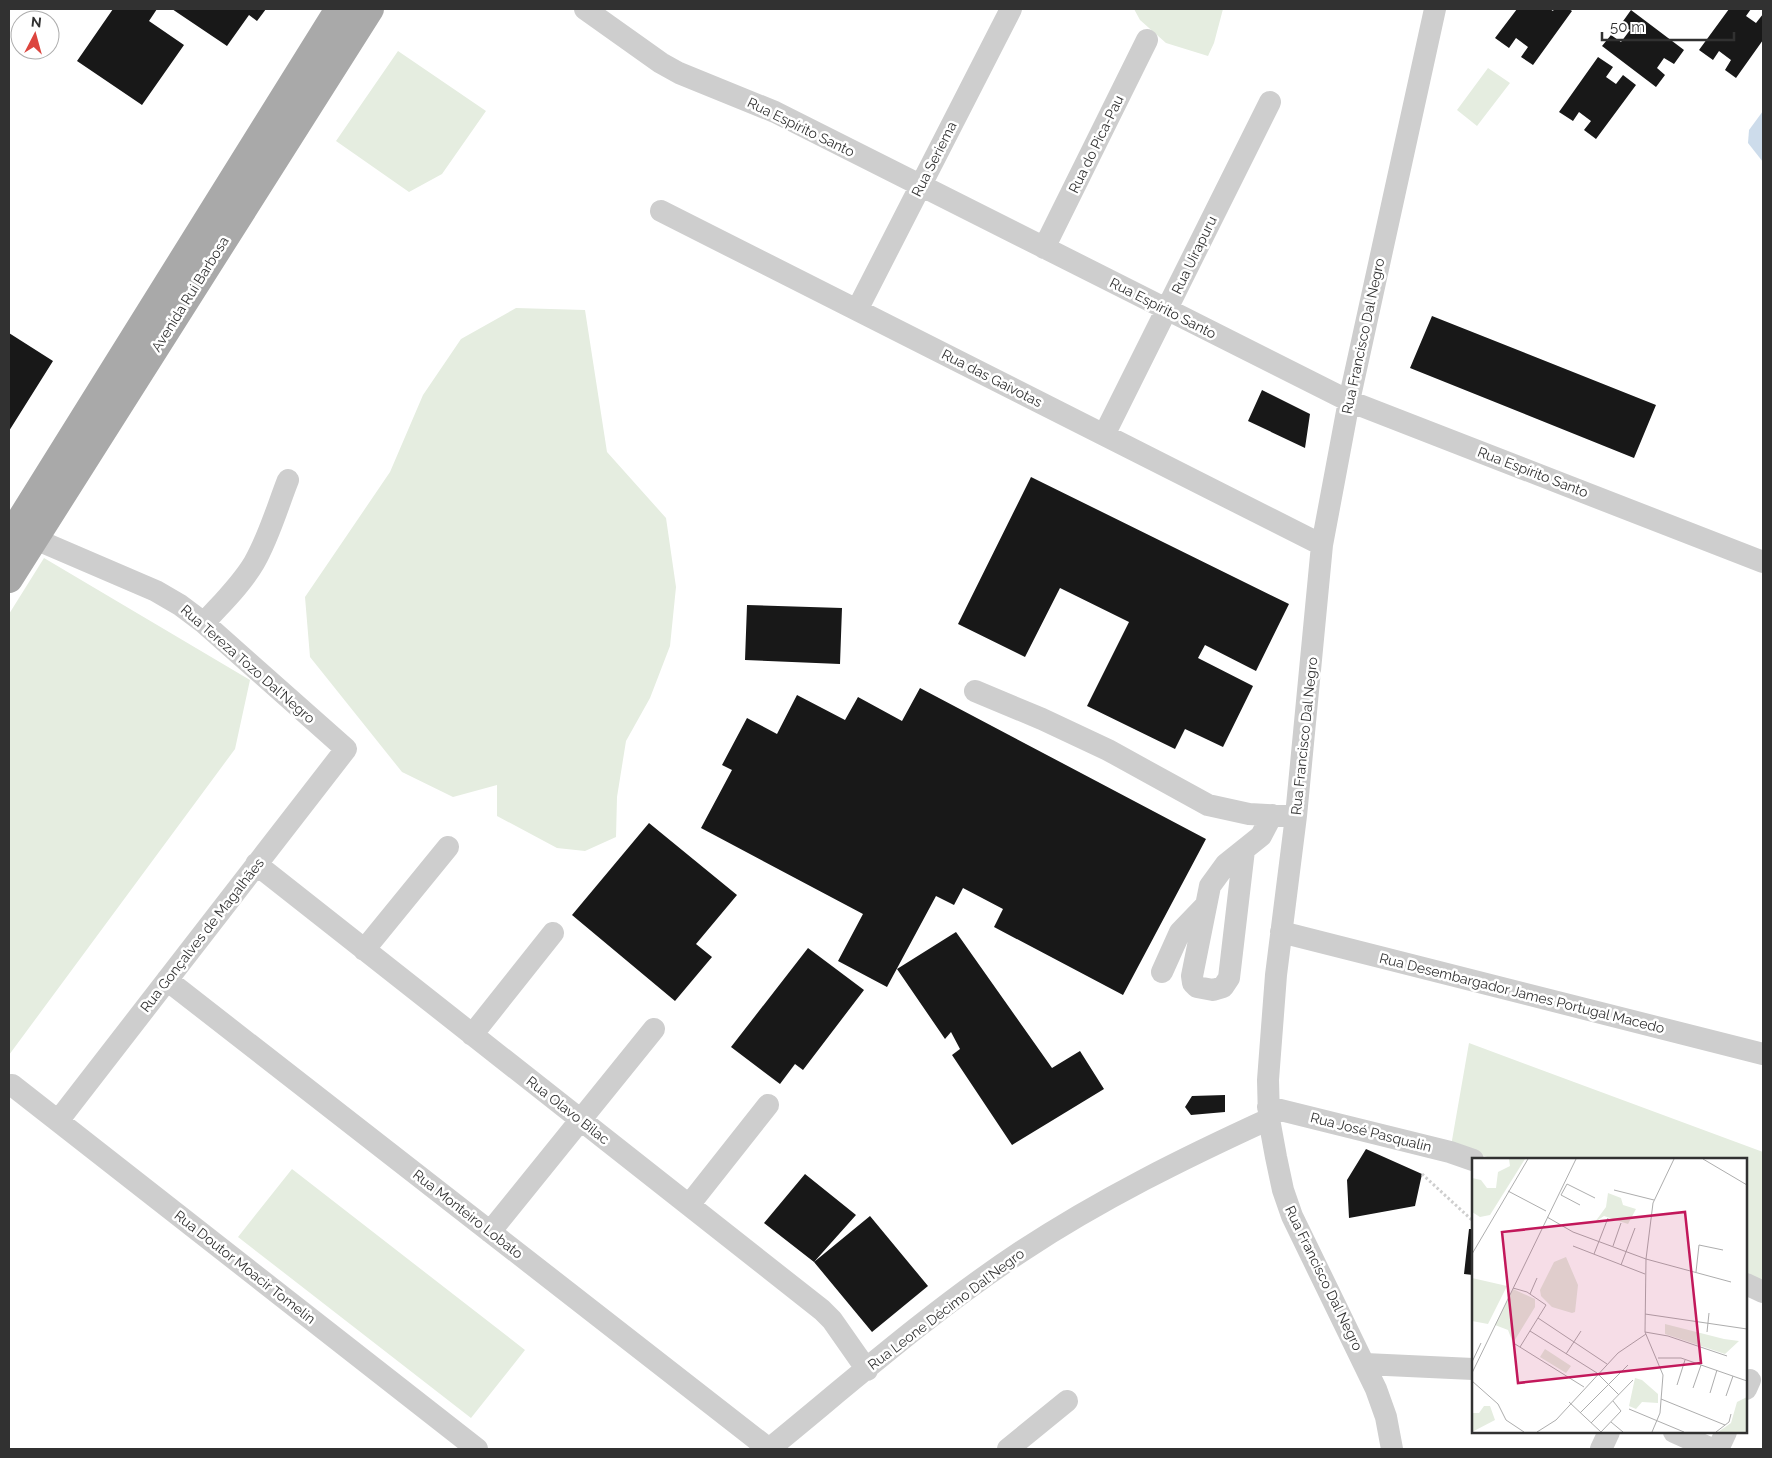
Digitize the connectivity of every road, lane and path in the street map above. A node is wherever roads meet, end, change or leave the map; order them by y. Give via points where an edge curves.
1 (339, 9) edge
2 (370, 9) edge
3 (586, 9) edge
4 (1011, 9) edge
5 (1435, 9) edge
6 (1147, 40) dead end
7 (1270, 102) dead end
8 (921, 186) junction
9 (661, 211) dead end
10 (1044, 248) junction
11 (857, 310) junction
12 (1167, 310) junction
13 (1349, 400) junction
14 (1104, 435) junction
15 (288, 480) dead end
16 (22, 538) edge
17 (1322, 545) junction
18 (1763, 562) edge
19 (9, 579) edge
20 (204, 623) junction
21 (975, 690) dead end
22 (346, 749) joint
23 (1272, 815) junction
24 (1296, 816) junction
25 (448, 847) dead end
26 (1244, 850) junction
27 (256, 864) junction
28 (1205, 906) junction
29 (1281, 932) junction
30 (553, 933) dead end
31 (364, 950) junction
32 (1162, 972) dead end
33 (167, 980) junction
34 (654, 1029) dead end
35 (472, 1035) junction
36 (1763, 1054) edge
37 (12, 1085) dead end
38 (768, 1105) dead end
39 (1269, 1113) junction
40 (580, 1120) junction
41 (58, 1121) junction
42 (1472, 1160) edge
43 (1422, 1174) dead end
44 (689, 1205) junction
45 (1472, 1220) edge
46 (490, 1232) junction
47 (1747, 1284) edge
48 (1763, 1292) edge
49 (1365, 1364) junction
50 (1472, 1369) edge
51 (867, 1370) junction
52 (1067, 1401) dead end
53 (1609, 1433) edge
54 (1676, 1433) edge
55 (1726, 1433) edge
56 (477, 1449) edge
57 (769, 1449) edge
58 (1008, 1449) edge
59 (1392, 1449) edge
60 (1601, 1449) edge
61 (1712, 1449) edge
62 (1718, 1449) edge

1 - 16 main road, Avenida Rui Barbosa
2 - 16 main road, Avenida Rui Barbosa
3 - 8 street, Rua Espírito Santo via 679,73 775,112
4 - 8 street, Rua Seriema
5 - 13 street, Rua Francisco Dal Negro
6 - 10 street, Rua do Pica-Pau
7 - 12 street, Rua Uirapuru
8 - 10 street, Rua Espírito Santo
8 - 11 street, Rua Seriema
9 - 11 street, Rua das Gaivotas
10 - 12 street, Rua Espírito Santo
11 - 14 street, Rua das Gaivotas
12 - 13 street, Rua Espírito Santo
12 - 14 street, Rua Uirapuru
13 - 17 street, Rua Francisco Dal Negro
13 - 18 street, Rua Espírito Santo
14 - 17 street, Rua das Gaivotas
15 - 20 street via 253,565
16 - 19 main road, Avenida Rui Barbosa
16 - 20 street, Rua Tereza Tozo Dal'Negro via 156,590
17 - 24 street, Rua Francisco Dal Negro
20 - 22 street, Rua Tereza Tozo Dal'Negro
21 - 23 street via 1108,750 1208,805 1249,814
22 - 27 street, Rua Gonçalves de Magalhães
23 - 24 street
23 - 26 street via 1261,836
24 - 29 street, Rua Francisco Dal Negro
25 - 31 street
26 - 28 street via 1226,864 1210,886
26 - 28 street via 1229,978 1223,987 1213,990 1197,987 1192,976
27 - 31 street, Rua Olavo Bilac
27 - 33 street, Rua Gonçalves de Magalhães
28 - 32 street via 1180,932
29 - 36 street, Rua Desembargador James Portugal Macedo
29 - 39 street, Rua Francisco Dal Negro via 1270,1031
30 - 35 street
31 - 35 street, Rua Olavo Bilac
33 - 41 street, Rua Gonçalves de Magalhães
33 - 46 street, Rua Monteiro Lobato
34 - 40 street
35 - 40 street, Rua Olavo Bilac
37 - 41 street, Rua Doutor Moacir Tomelin
38 - 44 street
39 - 42 street, Rua José Pasqualin via 1450,1152
39 - 49 street, Rua Francisco Dal Negro via 1283,1190 1292,1216
39 - 51 street, Rua Leone Décimo Dal'Negro via 1095,1206 986,1276
40 - 44 street, Rua Olavo Bilac
40 - 46 street
41 - 56 street, Rua Doutor Moacir Tomelin
43 - 45 path
44 - 51 street, Rua Olavo Bilac via 822,1310
46 - 57 street, Rua Monteiro Lobato
47 - 48 street
49 - 50 street
49 - 59 street, Rua Francisco Dal Negro via 1386,1417
51 - 57 street, Rua Leone Décimo Dal'Negro
52 - 58 street
53 - 60 street
54 - 61 street
55 - 62 street

